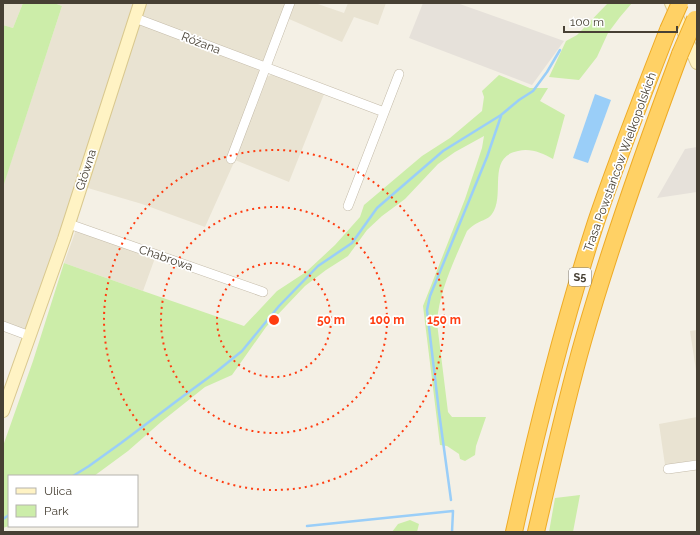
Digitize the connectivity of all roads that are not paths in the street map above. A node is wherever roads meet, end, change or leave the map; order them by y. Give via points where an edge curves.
1 (140, 3) edge
2 (290, 3) edge
3 (671, 3) edge
4 (680, 3) edge
5 (696, 16) edge
6 (136, 18) junction
7 (697, 63) edge
8 (266, 68) junction
9 (398, 74) dead end
10 (384, 112) junction
11 (231, 159) dead end
12 (348, 206) dead end
13 (69, 224) junction
14 (263, 292) dead end
15 (3, 326) edge
16 (30, 336) junction
17 (3, 411) edge
18 (697, 465) edge
19 (668, 469) dead end
20 (514, 532) edge
21 (536, 532) edge

1 - 6 street, Główna
2 - 8 street
3 - 7 street
4 - 20 highway, Trasa Powstańców Wielkopolskich / S5, bridge via 625,140 574,294 534,442
5 - 21 highway, Trasa Powstańców Wielkopolskich / S5, bridge via 615,234 585,333
6 - 8 street, Różana
6 - 13 street, Główna
8 - 10 street, Różana
8 - 11 street
9 - 10 street
10 - 12 street
13 - 14 street, Chabrowa
13 - 16 street, Główna
15 - 16 street
16 - 17 street, Główna
18 - 19 street

